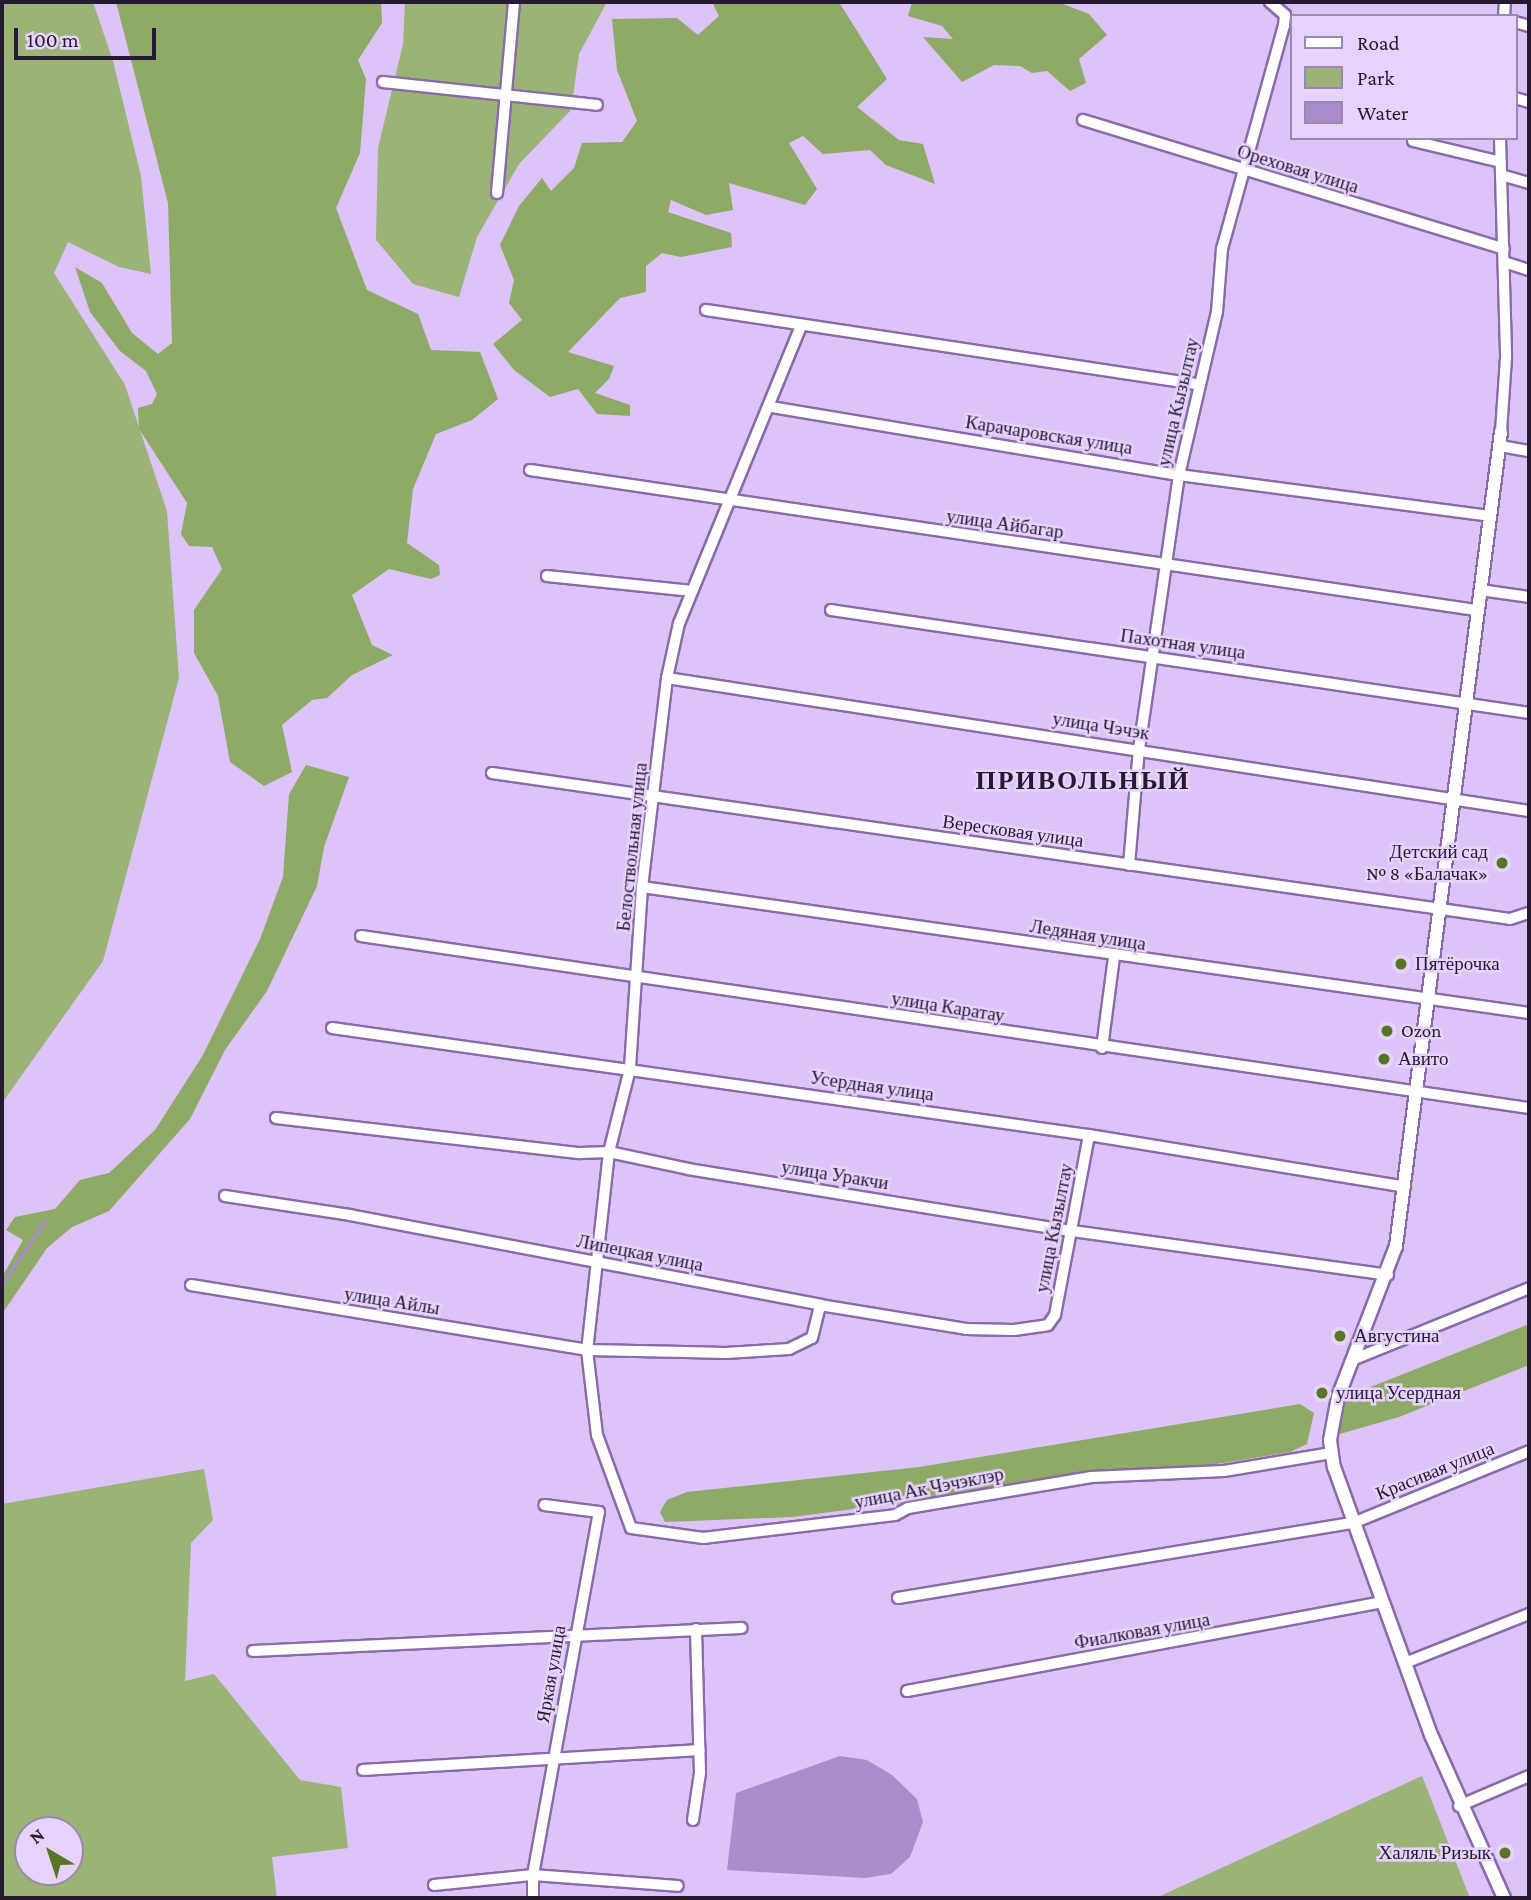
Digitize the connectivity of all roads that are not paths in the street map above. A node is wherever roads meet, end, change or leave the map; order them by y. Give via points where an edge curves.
1 (514, 2) edge
2 (1270, 2) edge
3 (383, 82) dead end
4 (506, 95) junction
5 (597, 105) dead end
6 (1083, 120) dead end
7 (1500, 140) edge
8 (1413, 141) dead end
9 (1501, 162) junction
10 (1244, 171) junction
11 (1501, 175) junction
12 (1529, 183) edge
13 (497, 193) dead end
14 (1504, 249) junction
15 (1504, 262) junction
16 (1529, 270) edge
17 (706, 310) dead end
18 (801, 326) junction
19 (1197, 384) junction
20 (771, 407) junction
21 (1501, 432) joint
22 (1500, 446) junction
23 (1529, 451) edge
24 (530, 470) dead end
25 (1179, 475) junction
26 (729, 501) junction
27 (1489, 516) junction
28 (1167, 566) junction
29 (547, 576) dead end
30 (1480, 590) junction
31 (692, 591) junction
32 (1529, 597) edge
33 (831, 610) dead end
34 (1476, 610) junction
35 (1153, 657) junction
36 (667, 678) junction
37 (1466, 704) junction
38 (1529, 713) edge
39 (1139, 749) junction
40 (492, 774) dead end
41 (655, 797) junction
42 (1456, 800) junction
43 (1529, 811) edge
44 (1129, 865) junction
45 (642, 887) junction
46 (1441, 906) junction
47 (1529, 914) edge
48 (361, 936) dead end
49 (1114, 957) junction
50 (639, 978) junction
51 (1427, 1002) junction
52 (1529, 1013) edge
53 (332, 1028) dead end
54 (1102, 1048) junction
55 (630, 1069) junction
56 (1416, 1095) junction
57 (1529, 1108) edge
58 (276, 1118) dead end
59 (1088, 1135) junction
60 (609, 1152) junction
61 (1405, 1186) junction
62 (225, 1195) dead end
63 (1072, 1231) junction
64 (597, 1262) junction
65 (1388, 1275) junction
66 (191, 1285) dead end
67 (1529, 1288) edge
68 (820, 1305) junction
69 (1048, 1325) joint
70 (587, 1350) junction
71 (1352, 1360) junction
72 (597, 1435) joint
73 (1529, 1451) edge
74 (1331, 1453) junction
75 (544, 1505) dead end
76 (1353, 1523) junction
77 (898, 1598) dead end
78 (1383, 1602) junction
79 (1529, 1614) edge
80 (741, 1628) dead end
81 (696, 1629) junction
82 (577, 1634) junction
83 (253, 1651) dead end
84 (1405, 1663) junction
85 (907, 1691) dead end
86 (699, 1750) junction
87 (554, 1759) junction
88 (363, 1770) dead end
89 (1529, 1776) edge
90 (1459, 1805) junction
91 (693, 1820) dead end
92 (533, 1875) junction
93 (434, 1885) dead end
94 (678, 1886) dead end
95 (533, 1898) edge
96 (1504, 1898) edge

1 - 4 street
2 - 10 street, улица Кызылтау via 1285,15 1284,26
3 - 4 street
4 - 5 street
4 - 13 street
6 - 10 street, Ореховая улица
7 - 9 street
8 - 9 street
9 - 11 street
10 - 14 street, Ореховая улица
10 - 19 street, улица Кызылтау via 1222,249 1205,368
11 - 12 street
11 - 14 street
14 - 15 street
15 - 16 street
15 - 21 street via 1506,358
17 - 18 street
18 - 19 street via 813,324
18 - 20 street, Белоствольная улица
19 - 25 street, улица Кызылтау
20 - 25 street, Карачаровская улица
20 - 26 street, Белоствольная улица
21 - 22 street
22 - 23 street
22 - 27 street
24 - 26 street, улица Айбагар
25 - 27 street, Карачаровская улица
25 - 28 street, улица Кызылтау
26 - 28 street, улица Айбагар
26 - 31 street, Белоствольная улица
27 - 30 street
28 - 34 street, улица Айбагар
28 - 35 street, улица Кызылтау
29 - 31 street
30 - 32 street
30 - 34 street
31 - 36 street, Белоствольная улица via 679,623
33 - 35 street, Пахотная улица
34 - 37 street
35 - 37 street, Пахотная улица
35 - 39 street, улица Кызылтау
36 - 39 street, улица Чэчэк
36 - 41 street, Белоствольная улица
37 - 38 street, Пахотная улица
37 - 42 street
39 - 42 street, улица Чэчэк
39 - 44 street, улица Кызылтау
40 - 41 street, Вересковая улица
41 - 44 street, Вересковая улица
41 - 45 street, Белоствольная улица
42 - 43 street, улица Чэчэк
42 - 46 street
44 - 46 street, Вересковая улица
45 - 49 street, Ледяная улица
45 - 50 street, Белоствольная улица
46 - 47 street, Вересковая улица via 1510,919
46 - 51 street
48 - 50 street, улица Каратау
49 - 51 street, Ледяная улица
49 - 54 street
50 - 54 street, улица Каратау
50 - 55 street, Белоствольная улица
51 - 52 street, Ледяная улица
51 - 56 street
53 - 55 street, Усердная улица
54 - 56 street, улица Каратау
55 - 59 street, Усердная улица
55 - 60 street, Белоствольная улица
56 - 57 street, улица Каратау
56 - 61 street
58 - 60 street, улица Уракчи via 580,1153
59 - 61 street, Усердная улица
59 - 63 street, улица Кызылтау
60 - 63 street, улица Уракчи
60 - 64 street, Белоствольная улица
61 - 65 street
62 - 64 street, Липецкая улица
63 - 65 street, улица Уракчи
63 - 69 street, улица Кызылтау via 1055,1315
64 - 68 street, Липецкая улица
64 - 70 street, Белоствольная улица
65 - 71 street
66 - 70 street, улица Айлы
67 - 71 street
68 - 69 street, Липецкая улица via 966,1329
68 - 70 street, улица Айлы via 812,1338 789,1349 726,1353
70 - 72 street, Белоствольная улица
71 - 74 street via 1335,1409
72 - 74 street, улица Ак Чэчэклэр via 631,1528 703,1538 895,1515 908,1508 1091,1477 1224,1471
73 - 76 street, Красивая улица
74 - 76 street
75 - 82 street, Яркая улица via 599,1512
76 - 77 street
76 - 78 street
78 - 84 street
78 - 85 street, Фиалковая улица
79 - 84 street
80 - 81 street
81 - 82 street
81 - 86 street
82 - 83 street
82 - 87 street, Яркая улица
84 - 90 street
86 - 87 street
86 - 91 street
87 - 88 street
87 - 92 street, Яркая улица
89 - 90 street
90 - 96 street
92 - 93 street
92 - 94 street
92 - 95 street, Яркая улица

